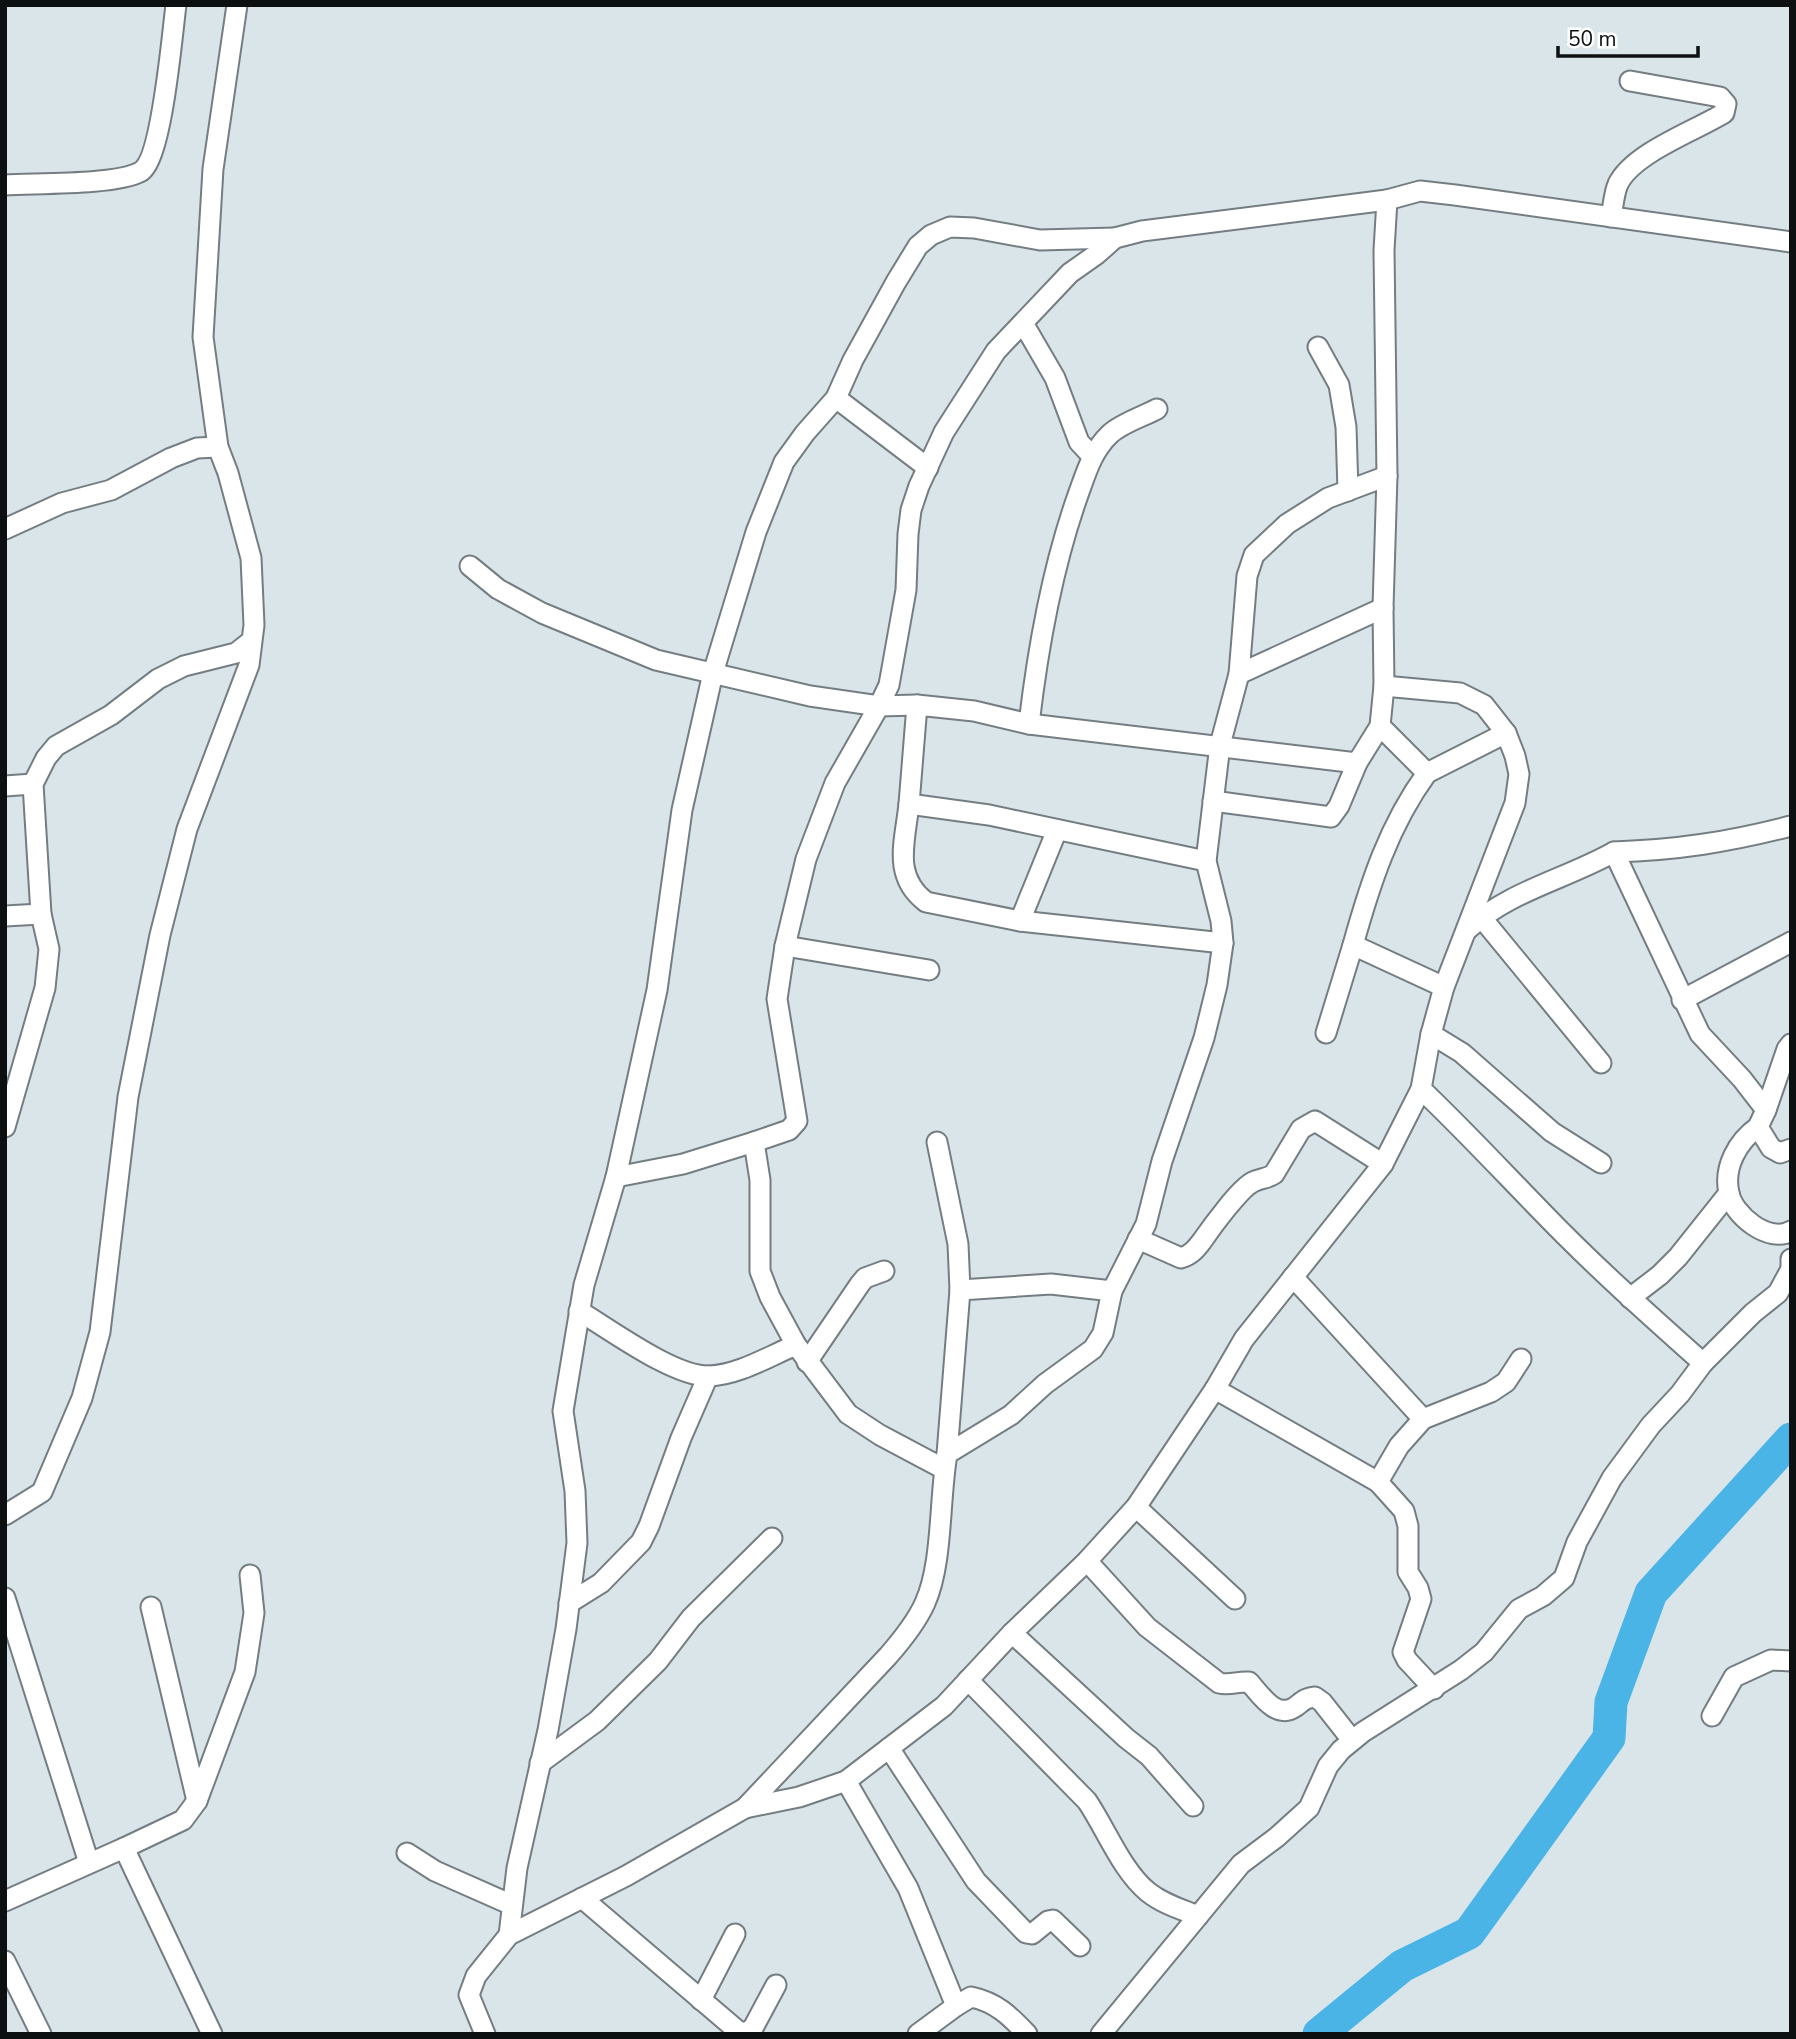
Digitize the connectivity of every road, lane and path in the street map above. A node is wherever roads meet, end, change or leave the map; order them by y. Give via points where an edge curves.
1 (176, 5) edge
2 (237, 5) edge
3 (1630, 81) dead end
4 (5, 185) edge
5 (1387, 200) junction
6 (1611, 217) junction
7 (1115, 238) junction
8 (1791, 242) edge
9 (1023, 323) junction
10 (1318, 346) dead end
11 (836, 398) junction
12 (1157, 409) dead end
13 (218, 447) junction
14 (1093, 456) junction
15 (928, 468) junction
16 (1387, 476) junction
17 (1348, 491) junction
18 (5, 529) edge
19 (470, 566) dead end
20 (1383, 608) junction
21 (250, 642) junction
22 (713, 673) junction
23 (1239, 674) junction
24 (1384, 686) junction
25 (918, 705) junction
26 (879, 706) junction
27 (1029, 724) junction
28 (1380, 726) junction
29 (1506, 733) junction
30 (1220, 745) junction
31 (1357, 763) junction
32 (1427, 773) junction
33 (33, 784) junction
34 (5, 786) edge
35 (1213, 801) junction
36 (909, 804) junction
37 (1791, 826) edge
38 (1057, 830) junction
39 (1614, 852) junction
40 (1206, 861) junction
41 (41, 914) junction
42 (5, 916) edge
43 (1020, 921) junction
44 (1474, 924) junction
45 (1791, 942) edge
46 (1223, 943) junction
47 (1353, 945) junction
48 (785, 946) junction
49 (929, 970) dead end
50 (1444, 987) junction
51 (1682, 1000) junction
52 (1326, 1033) dead end
53 (1431, 1034) junction
54 (1791, 1044) edge
55 (1601, 1063) dead end
56 (1421, 1089) junction
57 (1762, 1118) junction
58 (5, 1127) edge
59 (754, 1142) junction
60 (937, 1142) dead end
61 (1791, 1149) edge
62 (1601, 1163) dead end
63 (1383, 1164) junction
64 (617, 1177) junction
65 (1729, 1193) junction
66 (1788, 1233) edge
67 (1138, 1239) junction
68 (1791, 1257) edge
69 (884, 1271) dead end
70 (1293, 1277) junction
71 (960, 1290) junction
72 (1112, 1291) junction
73 (1630, 1298) junction
74 (579, 1311) junction
75 (796, 1345) junction
76 (1521, 1359) dead end
77 (807, 1362) junction
78 (1703, 1363) junction
79 (708, 1376) junction
80 (1215, 1390) junction
81 (1423, 1419) junction
82 (946, 1462) junction
83 (1378, 1482) junction
84 (1136, 1507) junction
85 (5, 1515) edge
86 (772, 1538) dead end
87 (1087, 1562) junction
88 (250, 1575) dead end
89 (5, 1598) edge
90 (1235, 1598) dead end
91 (569, 1603) junction
92 (151, 1606) dead end
93 (1012, 1633) junction
94 (1791, 1661) edge
95 (968, 1680) junction
96 (1434, 1689) junction
97 (1712, 1716) dead end
98 (1352, 1740) junction
99 (889, 1748) junction
100 (540, 1763) junction
101 (846, 1781) junction
102 (197, 1801) junction
103 (1193, 1806) dead end
104 (745, 1808) junction
105 (124, 1849) junction
106 (407, 1853) dead end
107 (89, 1863) junction
108 (582, 1898) junction
109 (5, 1901) edge
110 (512, 1905) junction
111 (1198, 1916) junction
112 (735, 1934) dead end
113 (509, 1935) junction
114 (1080, 1946) dead end
115 (5, 1961) edge
116 (776, 1985) dead end
117 (701, 2000) junction
118 (956, 2006) junction
119 (41, 2034) edge
120 (212, 2034) edge
121 (485, 2034) edge
122 (918, 2034) edge
123 (1027, 2034) edge
124 (1101, 2034) edge

1 - 4 street via 158,136 143,171 124,179
2 - 13 street via 213,169 203,337
3 - 6 street via 1720,97 1726,104 1724,113 1637,162 1619,183
5 - 6 street via 1420,191
5 - 7 street
5 - 16 street
6 - 8 street
7 - 9 street via 1070,273
7 - 11 street via 1040,240 950,227 931,235 918,246 896,282
9 - 14 street via 1055,378 1079,442
9 - 15 street via 996,351 944,432
10 - 17 street via 1339,385
11 - 15 street
11 - 22 street via 784,462 774,484
12 - 14 street via 1112,432
13 - 18 street via 197,448 171,458 111,490 62,503
13 - 21 street via 251,558 254,625
14 - 27 street via 1068,523 1051,593
15 - 26 street via 911,510 906,590 889,685
16 - 17 street
16 - 20 street
17 - 23 street via 1287,524 1254,555 1247,576
19 - 22 street via 498,589 542,613 656,660
20 - 23 street
20 - 24 street
21 - 33 street via 236,653 184,666 158,679 111,715 56,746
21 - 85 street via 249,665 187,829 160,935 128,1097 100,1332 82,1398 42,1492
22 - 26 street via 810,696
22 - 64 street via 682,810 657,990
23 - 30 street
24 - 28 street
24 - 29 street via 1460,694 1484,705
25 - 26 street
25 - 27 street via 974,711
25 - 36 street
26 - 48 street via 835,783 806,859
27 - 30 street
28 - 31 street
28 - 32 street
29 - 32 street
29 - 44 street via 1519,774 1514,803
30 - 31 street
30 - 35 street
31 - 35 street via 1331,817
32 - 47 street via 1389,836
33 - 34 street
33 - 41 street
35 - 40 street
36 - 38 street
36 - 43 street via 902,864 916,894 926,902
37 - 39 street via 1732,841
38 - 40 street
38 - 43 street
39 - 44 street via 1521,894
39 - 51 street
40 - 46 street
41 - 42 street
41 - 58 street via 49,949 45,988
43 - 46 street
44 - 50 street
44 - 55 street
45 - 51 street
46 - 67 street via 1204,1038
47 - 50 street
47 - 52 street
48 - 49 street
48 - 59 street via 777,999 797,1121 789,1130
50 - 53 street
51 - 57 street via 1700,1034 1742,1079
53 - 56 street
53 - 62 street via 1462,1053 1552,1132
54 - 57 street
56 - 63 street
56 - 73 street
57 - 61 street via 1772,1148 1780,1153
57 - 65 street via 1737,1148 1728,1170
59 - 64 street via 683,1164
59 - 75 street via 760,1180 760,1271
60 - 71 street via 958,1244
63 - 67 street via 1315,1121 1301,1129 1274,1174 1253,1182 1188,1256 1181,1258
63 - 70 street
64 - 74 street
65 - 66 street via 1749,1222 1771,1235
65 - 73 street via 1678,1257
66 - 68 street
67 - 72 street
68 - 78 street via 1791,1269 1778,1293
69 - 77 street via 864,1278
70 - 80 street via 1244,1339
70 - 81 street
71 - 72 street via 1051,1283
71 - 82 street
72 - 82 street via 1103,1333 1093,1349
73 - 78 street
74 - 79 street via 668,1364
74 - 91 street via 563,1410 577,1543
75 - 77 street
75 - 79 street via 730,1373
76 - 81 street via 1506,1382 1491,1392
77 - 82 street via 848,1414 880,1435
78 - 96 street via 1612,1478 1577,1542 1564,1578 1519,1609 1484,1652
79 - 91 street via 641,1542 601,1583
80 - 83 street
80 - 84 street
81 - 83 street
82 - 104 street via 934,1573 925,1603 907,1634
83 - 96 street via 1405,1511 1408,1572 1421,1599 1403,1652
84 - 87 street
84 - 90 street
86 - 100 street via 605,1713
87 - 93 street
87 - 98 street via 1147,1627 1219,1683 1249,1682 1279,1710 1315,1697
88 - 102 street via 254,1613 245,1672
89 - 107 street
91 - 100 street
92 - 102 street
93 - 95 street
93 - 103 street via 1149,1756
94 - 97 street via 1771,1660 1734,1677
95 - 99 street via 944,1706
95 - 111 street via 1087,1801 1146,1891
96 - 98 street
98 - 111 street via 1328,1766 1309,1808 1241,1864
99 - 101 street
99 - 114 street via 975,1881 1026,1933 1032,1934 1053,1920
100 - 110 street
101 - 104 street
101 - 118 street via 908,1888
102 - 105 street via 183,1820
104 - 108 street
105 - 107 street
105 - 120 street
106 - 110 street via 435,1871
107 - 109 street
108 - 113 street
108 - 117 street
110 - 113 street
111 - 124 street
112 - 117 street
113 - 121 street via 476,1976 470,1995
115 - 119 street
116 - 117 street via 746,2033
118 - 122 street
118 - 123 street via 971,1997 985,2000 1005,2011

